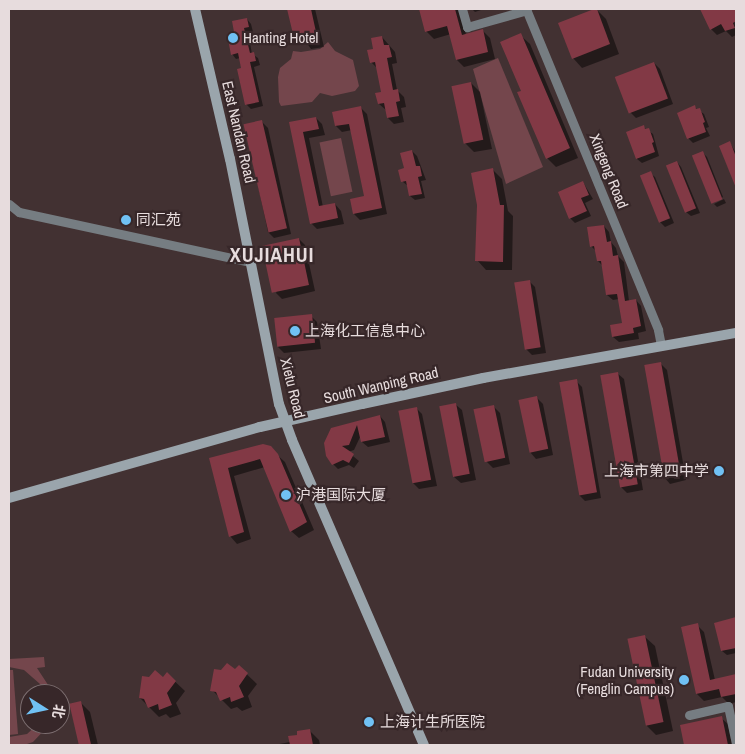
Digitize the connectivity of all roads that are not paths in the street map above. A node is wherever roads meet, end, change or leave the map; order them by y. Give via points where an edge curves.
1 (195, 9) edge
2 (462, 9) edge
3 (526, 9) edge
4 (9, 204) edge
5 (251, 262) junction
6 (736, 332) edge
7 (660, 345) junction
8 (285, 422) junction
9 (9, 498) edge
10 (689, 715) dead end
11 (736, 743) edge
12 (424, 745) edge

1 - 5 main road, East Nandan Road
2 - 3 street via 467,27
3 - 7 street, Xingeng Road via 658,330
4 - 5 street via 19,212
5 - 8 main road, Xietu Road
6 - 7 main road, South Wanping Road
7 - 8 main road, South Wanping Road via 483,378
8 - 9 main road, South Wanping Road
8 - 12 main road, Xietu Road
10 - 11 street via 728,706

